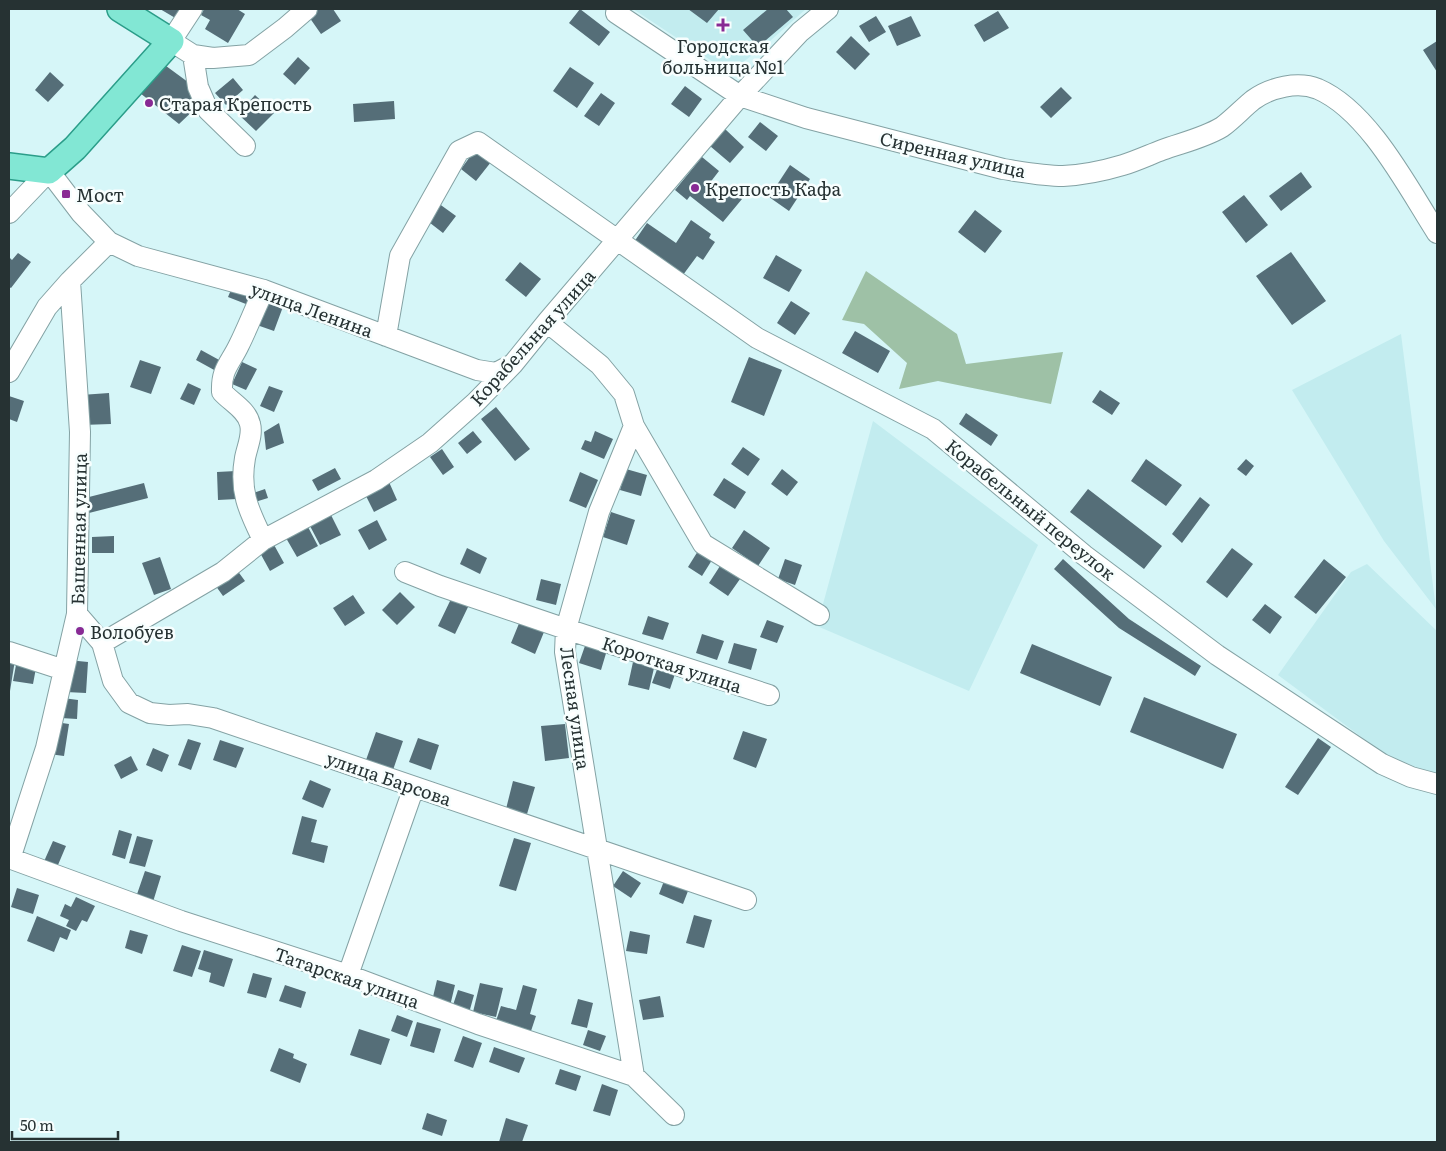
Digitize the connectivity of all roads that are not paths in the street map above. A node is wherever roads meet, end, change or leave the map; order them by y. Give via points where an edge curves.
1 (120, 9) edge
2 (192, 9) edge
3 (307, 9) edge
4 (828, 9) edge
5 (616, 13) dead end
6 (171, 41) junction
7 (193, 55) junction
8 (740, 96) junction
9 (245, 146) dead end
10 (9, 166) edge
11 (49, 171) junction
12 (9, 212) edge
13 (1437, 233) edge
14 (618, 240) junction
15 (109, 242) junction
16 (70, 281) junction
17 (264, 290) junction
18 (547, 322) junction
19 (386, 336) junction
20 (513, 364) junction
21 (9, 372) edge
22 (634, 426) junction
23 (263, 540) junction
24 (405, 572) dead end
25 (77, 614) junction
26 (820, 615) dead end
27 (566, 630) junction
28 (102, 643) junction
29 (9, 652) edge
30 (64, 670) junction
31 (769, 695) dead end
32 (1437, 784) edge
33 (414, 787) junction
34 (598, 849) junction
35 (10, 858) edge
36 (746, 900) dead end
37 (348, 975) junction
38 (634, 1076) junction
39 (674, 1115) dead end

1 - 6 main road
2 - 6 street
3 - 7 street via 249,55 214,58
4 - 8 street, Корабельная улица via 800,32
5 - 8 street, Сиренная улица
6 - 7 street
6 - 11 main road via 75,148
7 - 9 street via 198,87 208,110
8 - 13 street, Сиренная улица via 806,118 1003,169 1062,176 1124,165 1197,138 1221,127 1266,92 1284,86 1316,88 1348,108 1382,146
8 - 14 street, Корабельная улица
10 - 11 main road
11 - 12 street
11 - 15 street via 81,213
14 - 18 street, Корабельная улица
14 - 19 street, Корабельный переулок via 478,142 459,151 400,256
14 - 32 street, Корабельный переулок via 757,338 933,429 1084,555 1217,655 1382,764
15 - 16 street
15 - 17 street, улица Ленина via 138,256
16 - 21 street via 47,307
16 - 25 street, Башенная улица via 80,432
17 - 19 street, улица Ленина
17 - 23 street via 222,379 222,392 245,412 250,424 244,483 247,506
18 - 20 street, Корабельная улица
18 - 22 street via 600,365 624,394
19 - 20 street, улица Ленина via 477,370 496,372
20 - 23 street, Корабельная улица via 430,442 376,480
22 - 26 street via 703,544
22 - 27 street, Лесная улица via 599,512
23 - 28 street, Корабельная улица via 223,572
24 - 27 street, Короткая улица
25 - 28 street, улица Барсова
25 - 30 street, Башенная улица
27 - 31 street, Короткая улица
27 - 34 street, Лесная улица via 565,652
28 - 33 street, улица Барсова via 113,681 130,703 150,712 213,718
29 - 30 street
30 - 35 street, Башенная улица via 46,748
33 - 34 street, улица Барсова
33 - 37 street
34 - 36 street, улица Барсова
34 - 38 street, Лесная улица
35 - 37 street, Татарская улица via 180,921
37 - 38 street, Татарская улица via 478,1024
38 - 39 street, Татарская улица

